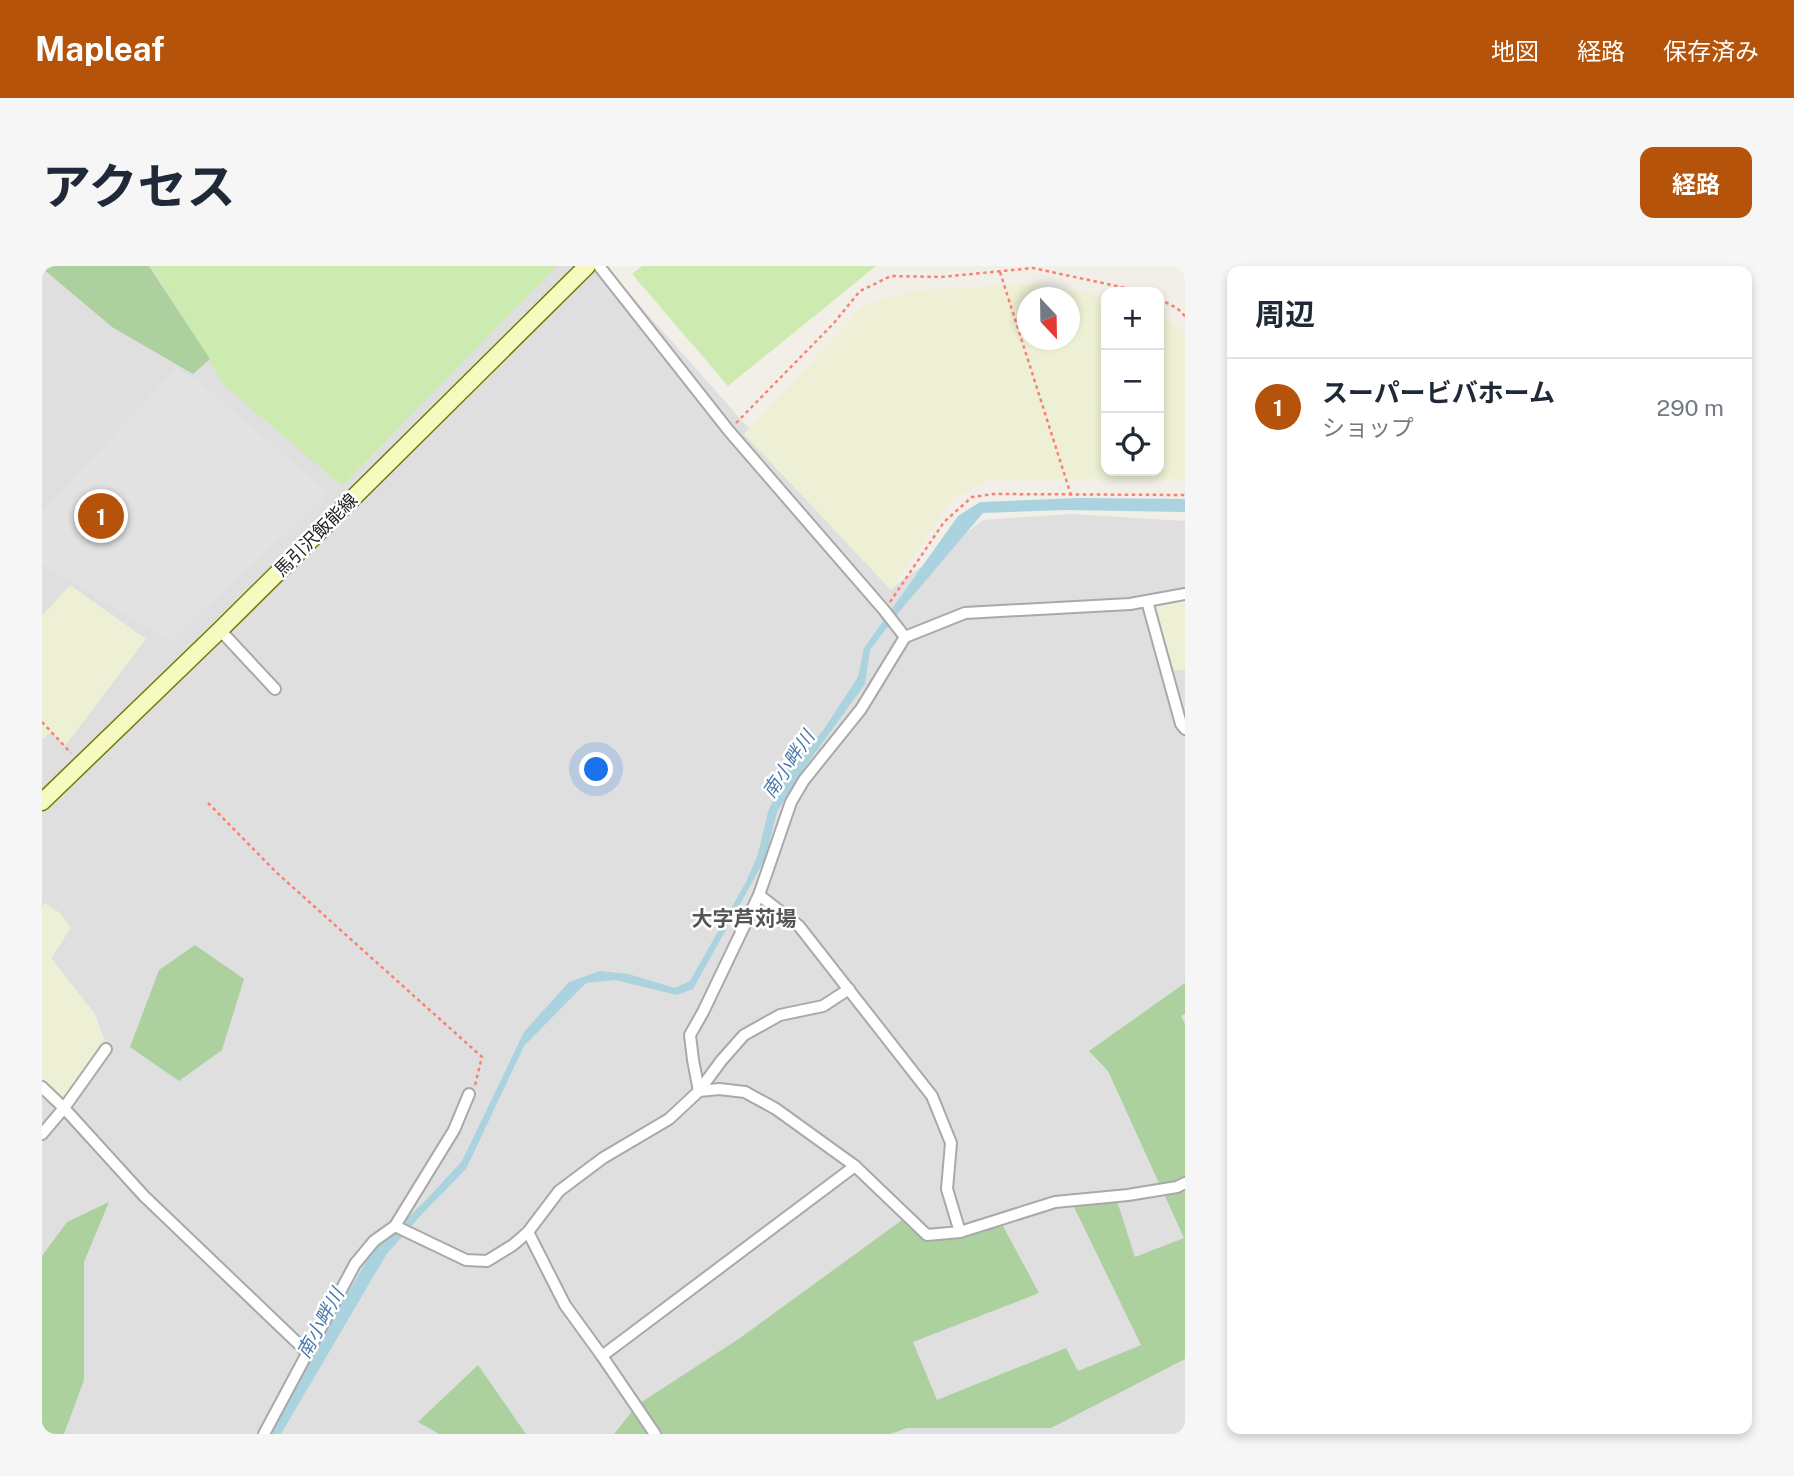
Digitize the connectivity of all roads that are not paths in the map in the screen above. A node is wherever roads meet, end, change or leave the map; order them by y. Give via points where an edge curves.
1 (587, 266) edge
2 (599, 266) edge
3 (1185, 594) edge
4 (1147, 601) junction
5 (220, 631) junction
6 (901, 632) junction
7 (275, 689) dead end
8 (1185, 729) edge
9 (42, 802) edge
10 (759, 895) junction
11 (849, 989) junction
12 (106, 1049) dead end
13 (42, 1087) edge
14 (699, 1091) junction
15 (470, 1094) road end
16 (64, 1108) junction
17 (42, 1134) edge
18 (855, 1166) junction
19 (1185, 1183) edge
20 (395, 1226) junction
21 (528, 1232) junction
22 (960, 1232) junction
23 (307, 1352) junction
24 (602, 1356) junction
25 (264, 1434) edge
26 (655, 1434) edge

1 - 5 main road, 馬引沢飯能線
2 - 6 street via 729,431
3 - 4 street
4 - 6 street via 965,613
4 - 8 street
5 - 7 street
5 - 9 main road, 馬引沢飯能線
6 - 10 street via 861,709 791,802
10 - 11 street via 799,926
10 - 14 street via 690,1035
11 - 14 street via 823,1006 780,1015 744,1035
11 - 22 street via 932,1096 951,1143 947,1189
12 - 16 street
13 - 16 street
14 - 18 street via 745,1092
14 - 21 street via 669,1119 603,1158 559,1191
15 - 20 street via 454,1130
16 - 17 street
16 - 23 street via 144,1195
18 - 22 street via 926,1235
18 - 24 street
19 - 22 street via 1128,1195 1055,1202
20 - 21 street via 466,1260 487,1261
20 - 23 street via 374,1241 355,1264
21 - 24 street via 565,1306
23 - 25 street
24 - 26 street

